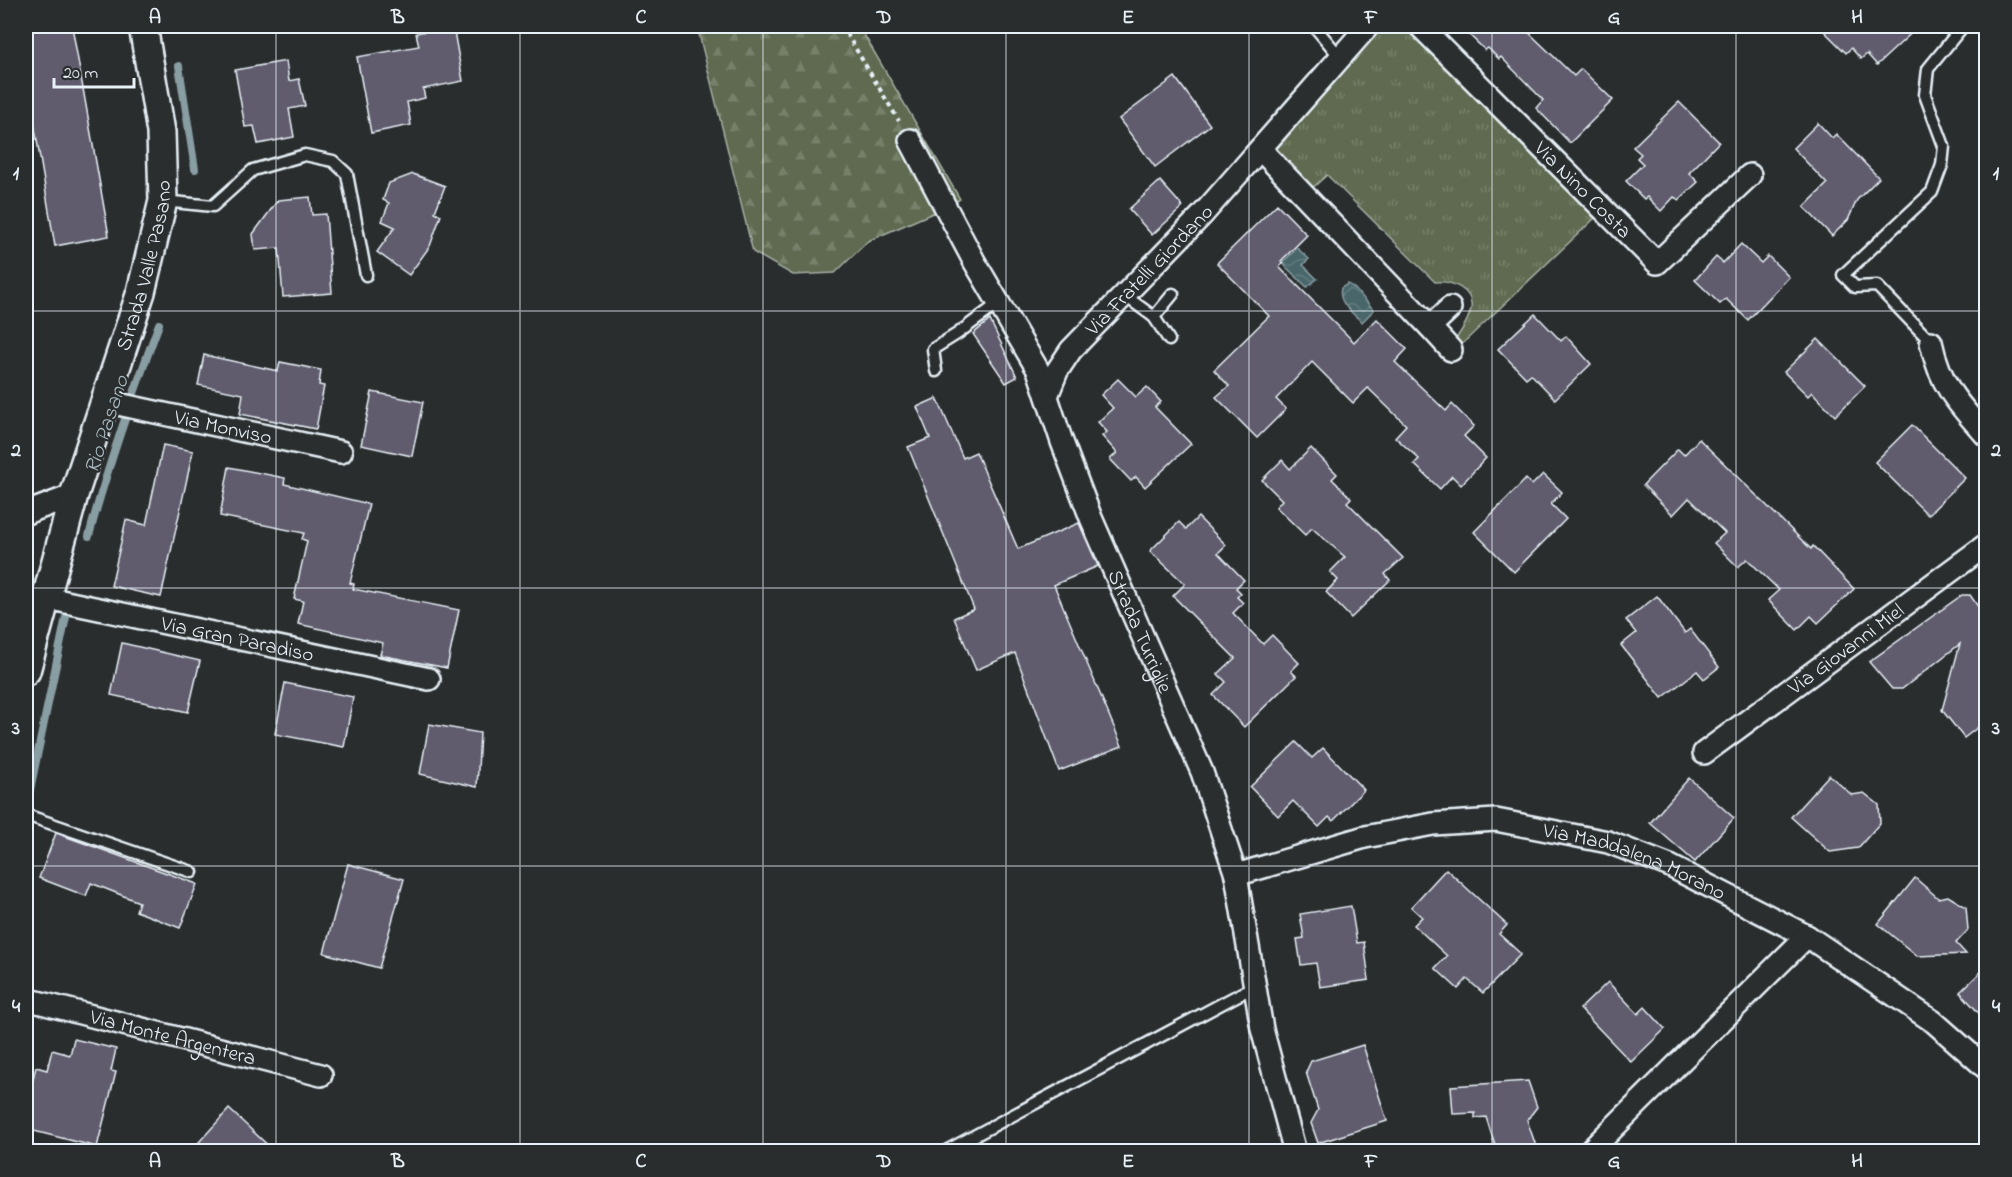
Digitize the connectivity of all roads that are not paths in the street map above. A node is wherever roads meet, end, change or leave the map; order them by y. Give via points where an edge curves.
1 (143, 26) edge
2 (1314, 26) edge
3 (1368, 26) edge
4 (1420, 26) edge
5 (1963, 26) edge
6 (1341, 58) junction
7 (910, 140) road end
8 (1260, 148) junction
9 (1750, 175) dead end
10 (163, 201) junction
11 (366, 275) dead end
12 (1173, 294) dead end
13 (1124, 295) junction
14 (999, 303) junction
15 (1450, 308) dead end
16 (1154, 317) junction
17 (1430, 327) junction
18 (1169, 340) dead end
19 (1931, 342) joint
20 (1450, 350) dead end
21 (936, 371) dead end
22 (1047, 396) junction
23 (120, 405) junction
24 (1986, 435) edge
25 (341, 452) dead end
26 (74, 495) junction
27 (26, 513) edge
28 (1986, 545) edge
29 (47, 598) junction
30 (26, 671) edge
31 (429, 679) dead end
32 (1704, 753) dead end
33 (26, 815) edge
34 (192, 872) dead end
35 (1236, 875) junction
36 (1807, 936) junction
37 (1255, 986) junction
38 (26, 999) edge
39 (1986, 1068) edge
40 (321, 1075) dead end
41 (944, 1152) edge
42 (1295, 1152) edge
43 (1589, 1152) edge

1 - 10 street, Strada Valle Pasano via 161,132
2 - 6 lane
3 - 6 street, Via Fratelli Giordano
4 - 9 street, Via Nino Costa via 1657,263
5 - 19 lane via 1928,69 1925,96 1944,146 1932,192 1843,275 1855,287 1877,286
6 - 8 street, Via Fratelli Giordano
7 - 14 street, Strada Turriglie
8 - 13 street, Via Fratelli Giordano
8 - 17 street
10 - 11 lane via 213,206 253,170 305,155 333,161 347,174
10 - 23 street, Strada Valle Pasano
12 - 16 lane
13 - 16 lane
13 - 22 street, Via Fratelli Giordano via 1071,350 1057,370
14 - 21 lane via 933,349
14 - 22 street, Strada Turriglie via 1038,370
15 - 17 street
16 - 18 lane
17 - 20 street
19 - 24 street via 1936,364 1955,401
22 - 35 street, Strada Turriglie via 1091,518 1202,772
23 - 25 street, Via Monviso
23 - 26 street, Strada Valle Pasano
26 - 27 street
26 - 29 street, Strada Valle Pasano
28 - 32 street, Via Giovanni Miel
29 - 30 street, Strada Valle Pasano
29 - 31 street, Via Gran Paradiso
33 - 34 lane
35 - 36 street, Via Maddalena Morano via 1365,837 1432,824 1496,820 1608,842 1670,866
35 - 37 street, Strada Turriglie
36 - 39 street, Via Maddalena Morano via 1934,1022
36 - 43 street
37 - 41 lane
37 - 42 street, Strada Turriglie
38 - 40 street, Via Monte Argentera

